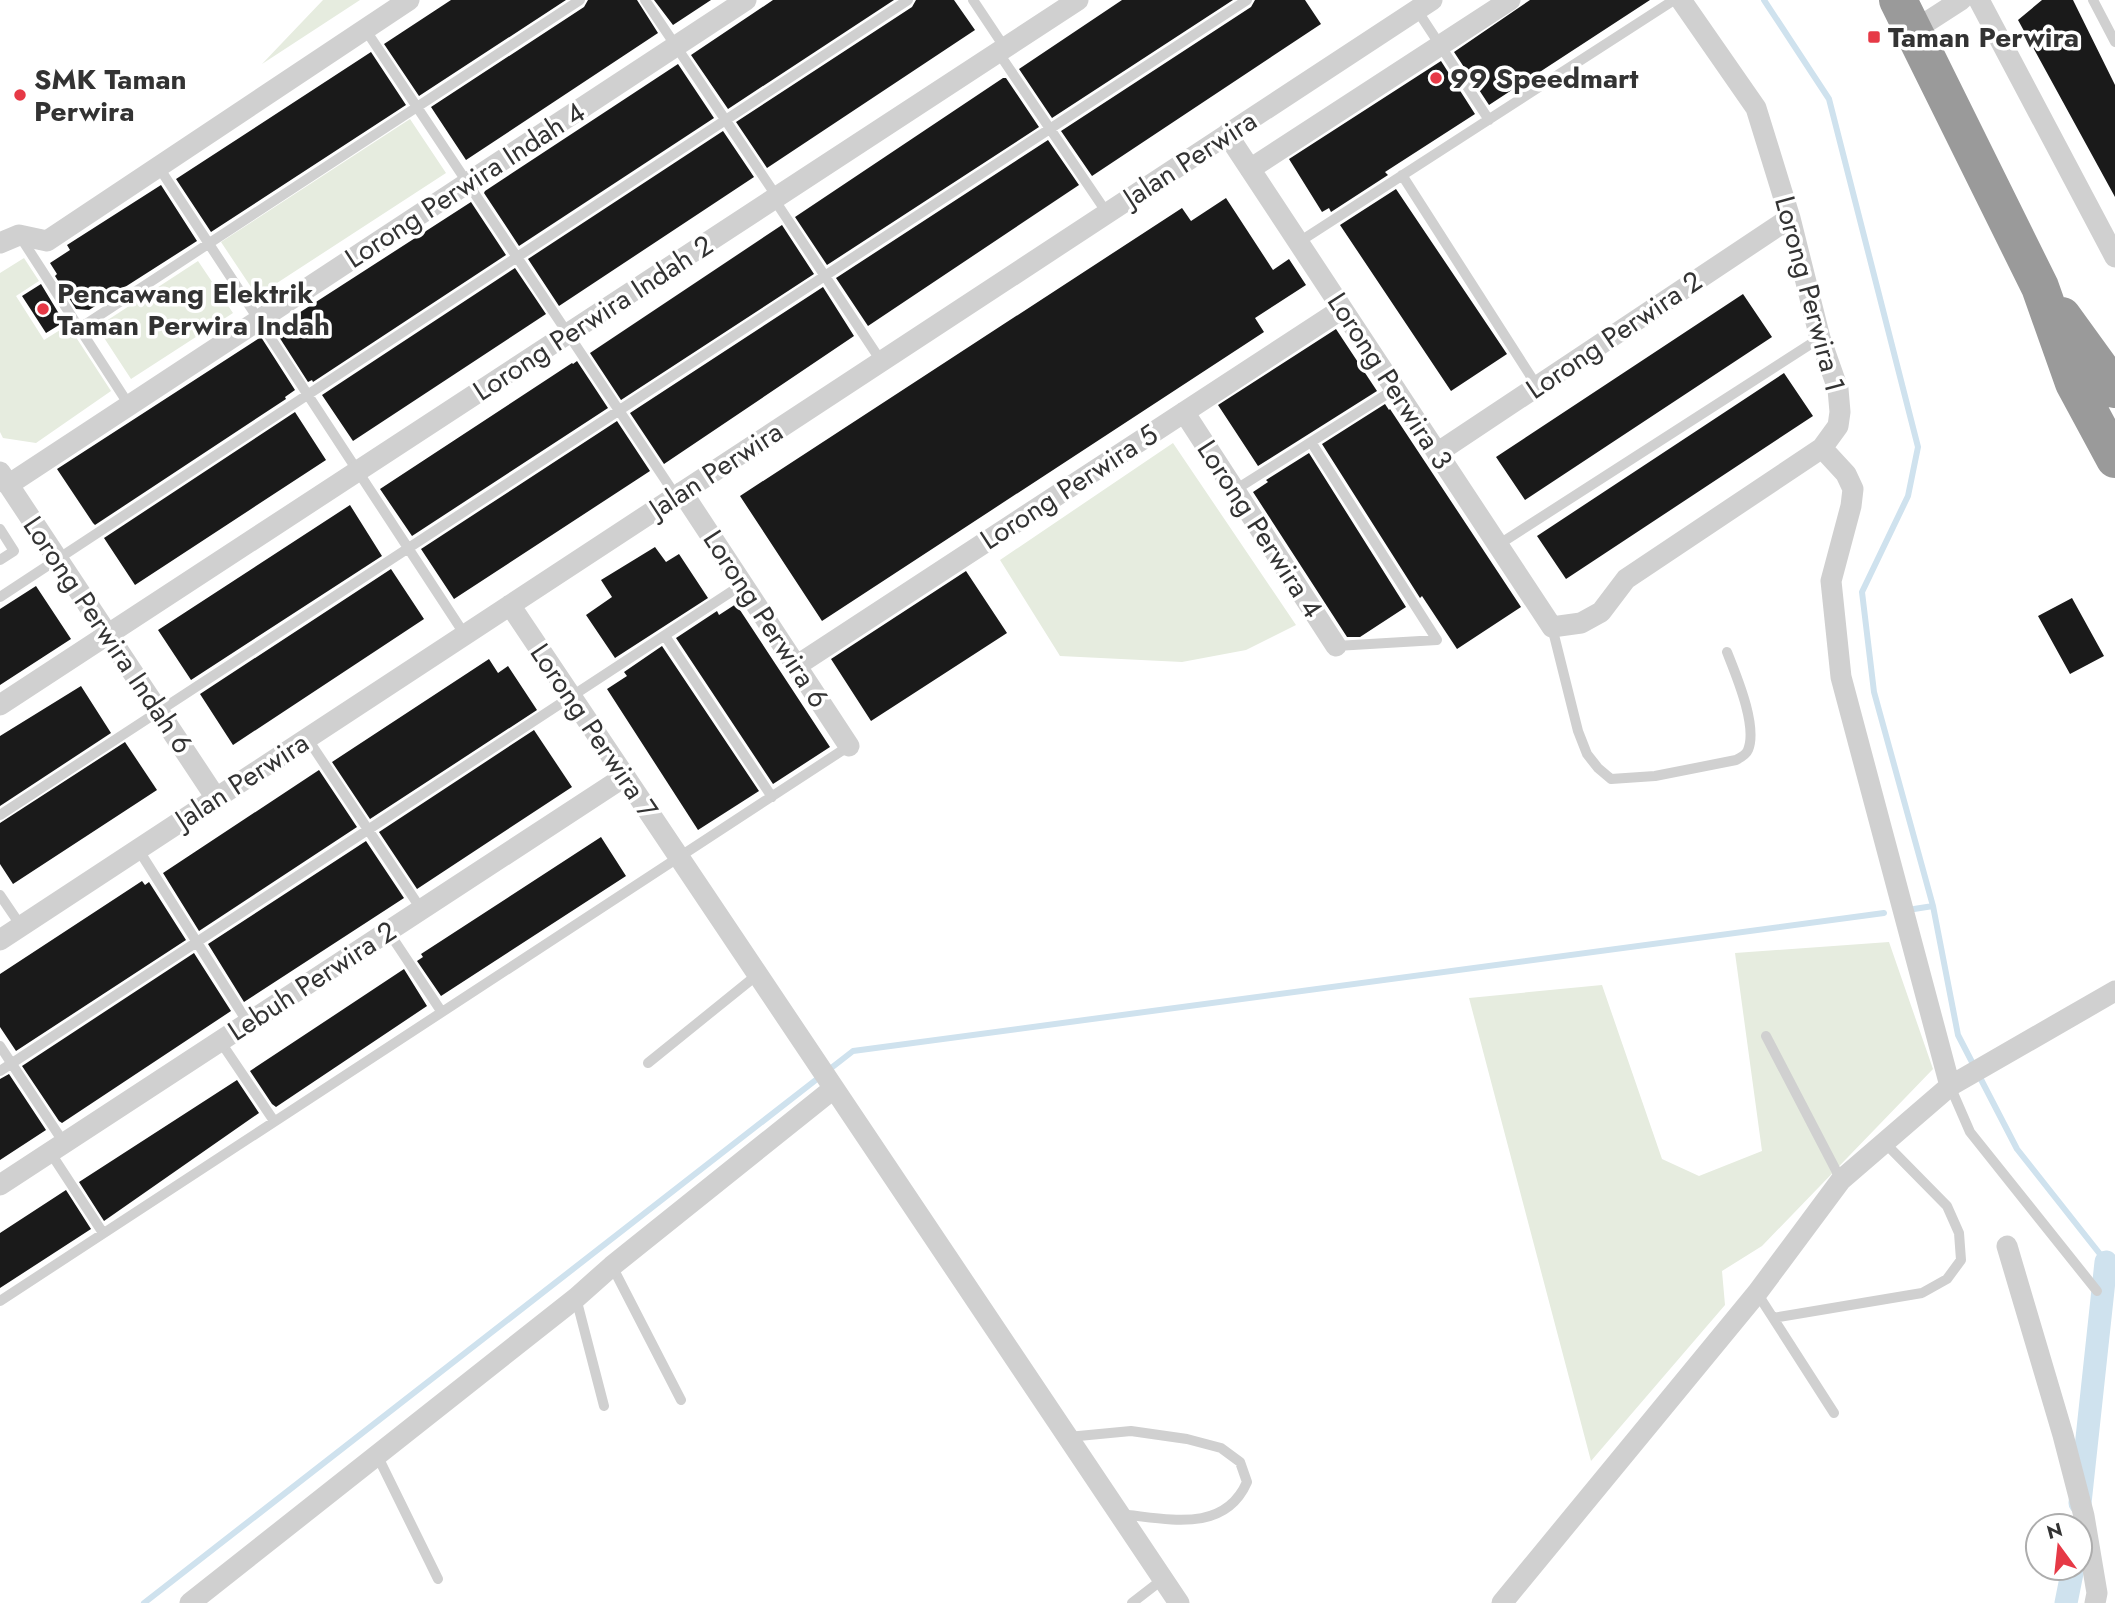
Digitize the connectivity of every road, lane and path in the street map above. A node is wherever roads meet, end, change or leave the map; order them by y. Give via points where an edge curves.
1 (409, 0) edge
2 (580, 0) edge
3 (645, 0) edge
4 (746, 0) edge
5 (908, 0) edge
6 (973, 0) edge
7 (1077, 0) edge
8 (1247, 0) edge
9 (1510, 0) edge
10 (1674, 0) edge
11 (1681, 0) edge
12 (1961, 0) edge
13 (1979, 0) edge
14 (2093, 0) edge
15 (1416, 5) edge
16 (1901, 9) edge
17 (365, 29) junction
18 (2115, 42) edge
19 (676, 46) junction
20 (1440, 46) junction
21 (1001, 50) junction
22 (417, 107) junction
23 (725, 120) junction
24 (1489, 120) junction
25 (1050, 129) junction
26 (1227, 134) junction
27 (158, 166) junction
28 (1250, 169) junction
29 (1402, 176) junction
30 (468, 183) junction
31 (775, 198) junction
32 (1107, 213) junction
33 (1790, 218) junction
34 (10, 239) edge
35 (1299, 242) junction
36 (209, 244) junction
37 (2112, 245) edge
38 (517, 257) junction
39 (825, 277) junction
40 (2040, 287) junction
41 (1342, 309) junction
42 (259, 320) junction
43 (79, 328) junction
44 (568, 334) junction
45 (1820, 338) junction
46 (881, 361) junction
47 (1537, 386) junction
48 (1395, 388) junction
49 (2115, 389) edge
50 (307, 395) junction
51 (129, 405) junction
52 (619, 411) junction
53 (1184, 412) junction
54 (1311, 442) junction
55 (1822, 448) junction
56 (1437, 453) junction
57 (2115, 459) edge
58 (358, 472) junction
59 (4, 478) edge
60 (1235, 490) junction
61 (679, 494) junction
62 (0, 529) edge
63 (1498, 545) junction
64 (409, 549) junction
65 (58, 559) junction
66 (0, 560) edge
67 (743, 584) junction
68 (0, 597) edge
69 (510, 605) junction
70 (1552, 627) junction
71 (109, 635) junction
72 (465, 635) junction
73 (665, 636) junction
74 (1336, 646) joint
75 (1727, 652) dead end
76 (796, 666) junction
77 (572, 698) junction
78 (0, 705) edge
79 (160, 712) junction
80 (307, 738) junction
81 (849, 746) joint
82 (624, 777) junction
83 (772, 797) junction
84 (216, 798) junction
85 (0, 815) edge
86 (369, 831) junction
87 (138, 849) junction
88 (678, 858) junction
89 (0, 895) edge
90 (421, 909) junction
91 (21, 926) junction
92 (388, 931) junction
93 (0, 940) edge
94 (197, 942) junction
95 (757, 975) junction
96 (2115, 991) edge
97 (441, 1011) junction
98 (248, 1023) junction
99 (1766, 1036) dead end
100 (220, 1041) junction
101 (0, 1046) edge
102 (11, 1063) junction
103 (648, 1063) dead end
104 (0, 1071) edge
105 (831, 1086) junction
106 (1950, 1086) junction
107 (274, 1121) junction
108 (1884, 1142) junction
109 (57, 1148) junction
110 (1841, 1180) junction
111 (0, 1185) edge
112 (103, 1233) junction
113 (2007, 1246) dead end
114 (612, 1266) junction
115 (2097, 1292) dead end
116 (1757, 1293) junction
117 (576, 1298) junction
118 (0, 1301) edge
119 (1773, 1318) junction
120 (681, 1399) dead end
121 (604, 1406) dead end
122 (1834, 1413) dead end
123 (1068, 1437) junction
124 (377, 1455) junction
125 (1119, 1514) junction
126 (438, 1579) dead end
127 (1163, 1579) junction
128 (190, 1603) edge
129 (1132, 1603) edge
130 (1179, 1603) edge
131 (1502, 1603) edge
132 (2095, 1603) edge

1 - 17 street
2 - 22 lane
3 - 19 lane
4 - 19 street, Lorong Perwira Indah 4
5 - 23 lane
6 - 21 lane
7 - 21 street, Lorong Perwira Indah 2
8 - 25 lane
9 - 20 street
10 - 24 lane
11 - 33 street, Lorong Perwira 1 via 1756,108
12 - 16 street
13 - 37 street
14 - 18 lane
15 - 20 lane
15 - 26 street, Jalan Perwira
16 - 40 highway
17 - 22 lane
17 - 27 street
19 - 23 lane
19 - 30 street, Lorong Perwira Indah 4
20 - 24 lane
20 - 28 street
21 - 25 lane
21 - 31 street, Lorong Perwira Indah 2
22 - 30 lane
22 - 36 lane
23 - 31 lane
23 - 38 lane
24 - 29 lane
25 - 32 lane
25 - 39 lane
26 - 28 street, Lorong Perwira 3
26 - 32 street, Jalan Perwira
27 - 34 street via 47,241
27 - 36 lane
28 - 35 street, Lorong Perwira 3
29 - 35 lane
29 - 47 lane
30 - 38 lane
30 - 42 street, Lorong Perwira Indah 4
31 - 39 lane
31 - 44 street, Lorong Perwira Indah 2
32 - 46 street, Jalan Perwira
33 - 45 street, Lorong Perwira 1
33 - 47 street, Lorong Perwira 2
34 - 43 lane
35 - 41 street, Lorong Perwira 3
36 - 42 lane
36 - 43 lane
38 - 44 lane
38 - 50 lane
39 - 46 lane
39 - 52 lane
40 - 49 highway
40 - 57 highway via 2074,383
41 - 48 street, Lorong Perwira 3
41 - 53 street, Lorong Perwira 5
42 - 50 lane
42 - 51 street, Lorong Perwira Indah 4
43 - 51 lane
44 - 52 lane
44 - 58 street, Lorong Perwira Indah 2
45 - 55 street, Lorong Perwira 1 via 1838,389 1840,412 1838,426
45 - 63 lane
46 - 61 street, Jalan Perwira
47 - 56 street, Lorong Perwira 2
48 - 54 lane
48 - 56 street, Lorong Perwira 3
50 - 58 lane
50 - 65 lane
51 - 59 street, Lorong Perwira Indah 4
52 - 61 lane
52 - 64 lane
53 - 60 street, Lorong Perwira 4
53 - 76 street, Lorong Perwira 5
54 - 60 lane
54 - 74 lane via 1437,640
55 - 70 street, Lorong Perwira 1 via 1626,579 1601,612 1581,623
55 - 106 street via 1853,489 1831,581 1841,677
56 - 63 street, Lorong Perwira 3
58 - 64 lane
58 - 71 street, Lorong Perwira Indah 2
59 - 65 street, Lorong Perwira Indah 6
60 - 74 street, Lorong Perwira 4
61 - 67 street, Lorong Perwira 6
61 - 69 street, Jalan Perwira
62 - 66 lane via 14,551
63 - 70 street, Lorong Perwira 3
64 - 72 lane
64 - 79 lane
65 - 68 lane
65 - 71 street, Lorong Perwira Indah 6
67 - 73 lane
67 - 76 street, Lorong Perwira 6
69 - 72 street, Jalan Perwira
69 - 77 street, Lorong Perwira 7
70 - 75 lane via 1578,731 1587,754 1611,779 1655,776 1744,756 1748,719
71 - 78 street, Lorong Perwira Indah 2
71 - 79 street, Lorong Perwira Indah 6
72 - 80 street, Jalan Perwira
73 - 77 lane
73 - 83 lane
76 - 81 street, Lorong Perwira 6
77 - 82 street, Lorong Perwira 7
77 - 86 lane
79 - 84 street, Lorong Perwira Indah 6
79 - 85 lane
80 - 84 street, Jalan Perwira
80 - 86 lane
81 - 83 lane
82 - 88 street, Lorong Perwira 7
82 - 90 street, Lebuh Perwira 2
83 - 88 lane
84 - 87 street, Jalan Perwira
86 - 90 lane
86 - 94 lane
87 - 91 street, Jalan Perwira
87 - 94 lane
88 - 95 street, Lorong Perwira 7
88 - 97 lane
89 - 91 lane
90 - 92 street, Lebuh Perwira 2
91 - 93 street, Jalan Perwira
92 - 97 lane
92 - 98 street, Lebuh Perwira 2
94 - 98 lane
94 - 102 lane
95 - 103 lane
95 - 105 street, Lorong Perwira 7
96 - 106 street
97 - 107 lane
98 - 100 street, Lebuh Perwira 2
99 - 110 lane
100 - 107 lane
100 - 109 street, Lebuh Perwira 2
101 - 102 lane
102 - 104 lane
102 - 109 lane
105 - 114 street
105 - 123 street, Lorong Perwira 7
106 - 108 street
106 - 115 lane via 1970,1132
107 - 112 lane
108 - 110 street
108 - 119 lane via 1947,1206 1959,1233 1961,1260 1947,1279 1922,1293
109 - 111 street, Lebuh Perwira 2
109 - 112 lane
110 - 116 street
112 - 118 lane
113 - 132 street via 2084,1516
114 - 117 street
114 - 120 lane
116 - 119 lane
116 - 131 street
117 - 121 lane
117 - 124 street
119 - 122 lane
123 - 125 street, Lorong Perwira 7
123 - 125 lane via 1131,1432 1187,1439 1221,1448 1240,1462 1247,1482 1240,1497 1219,1513 1193,1521
124 - 126 lane
124 - 128 street
125 - 127 street, Lorong Perwira 7
127 - 129 lane
127 - 130 street, Lorong Perwira 7

